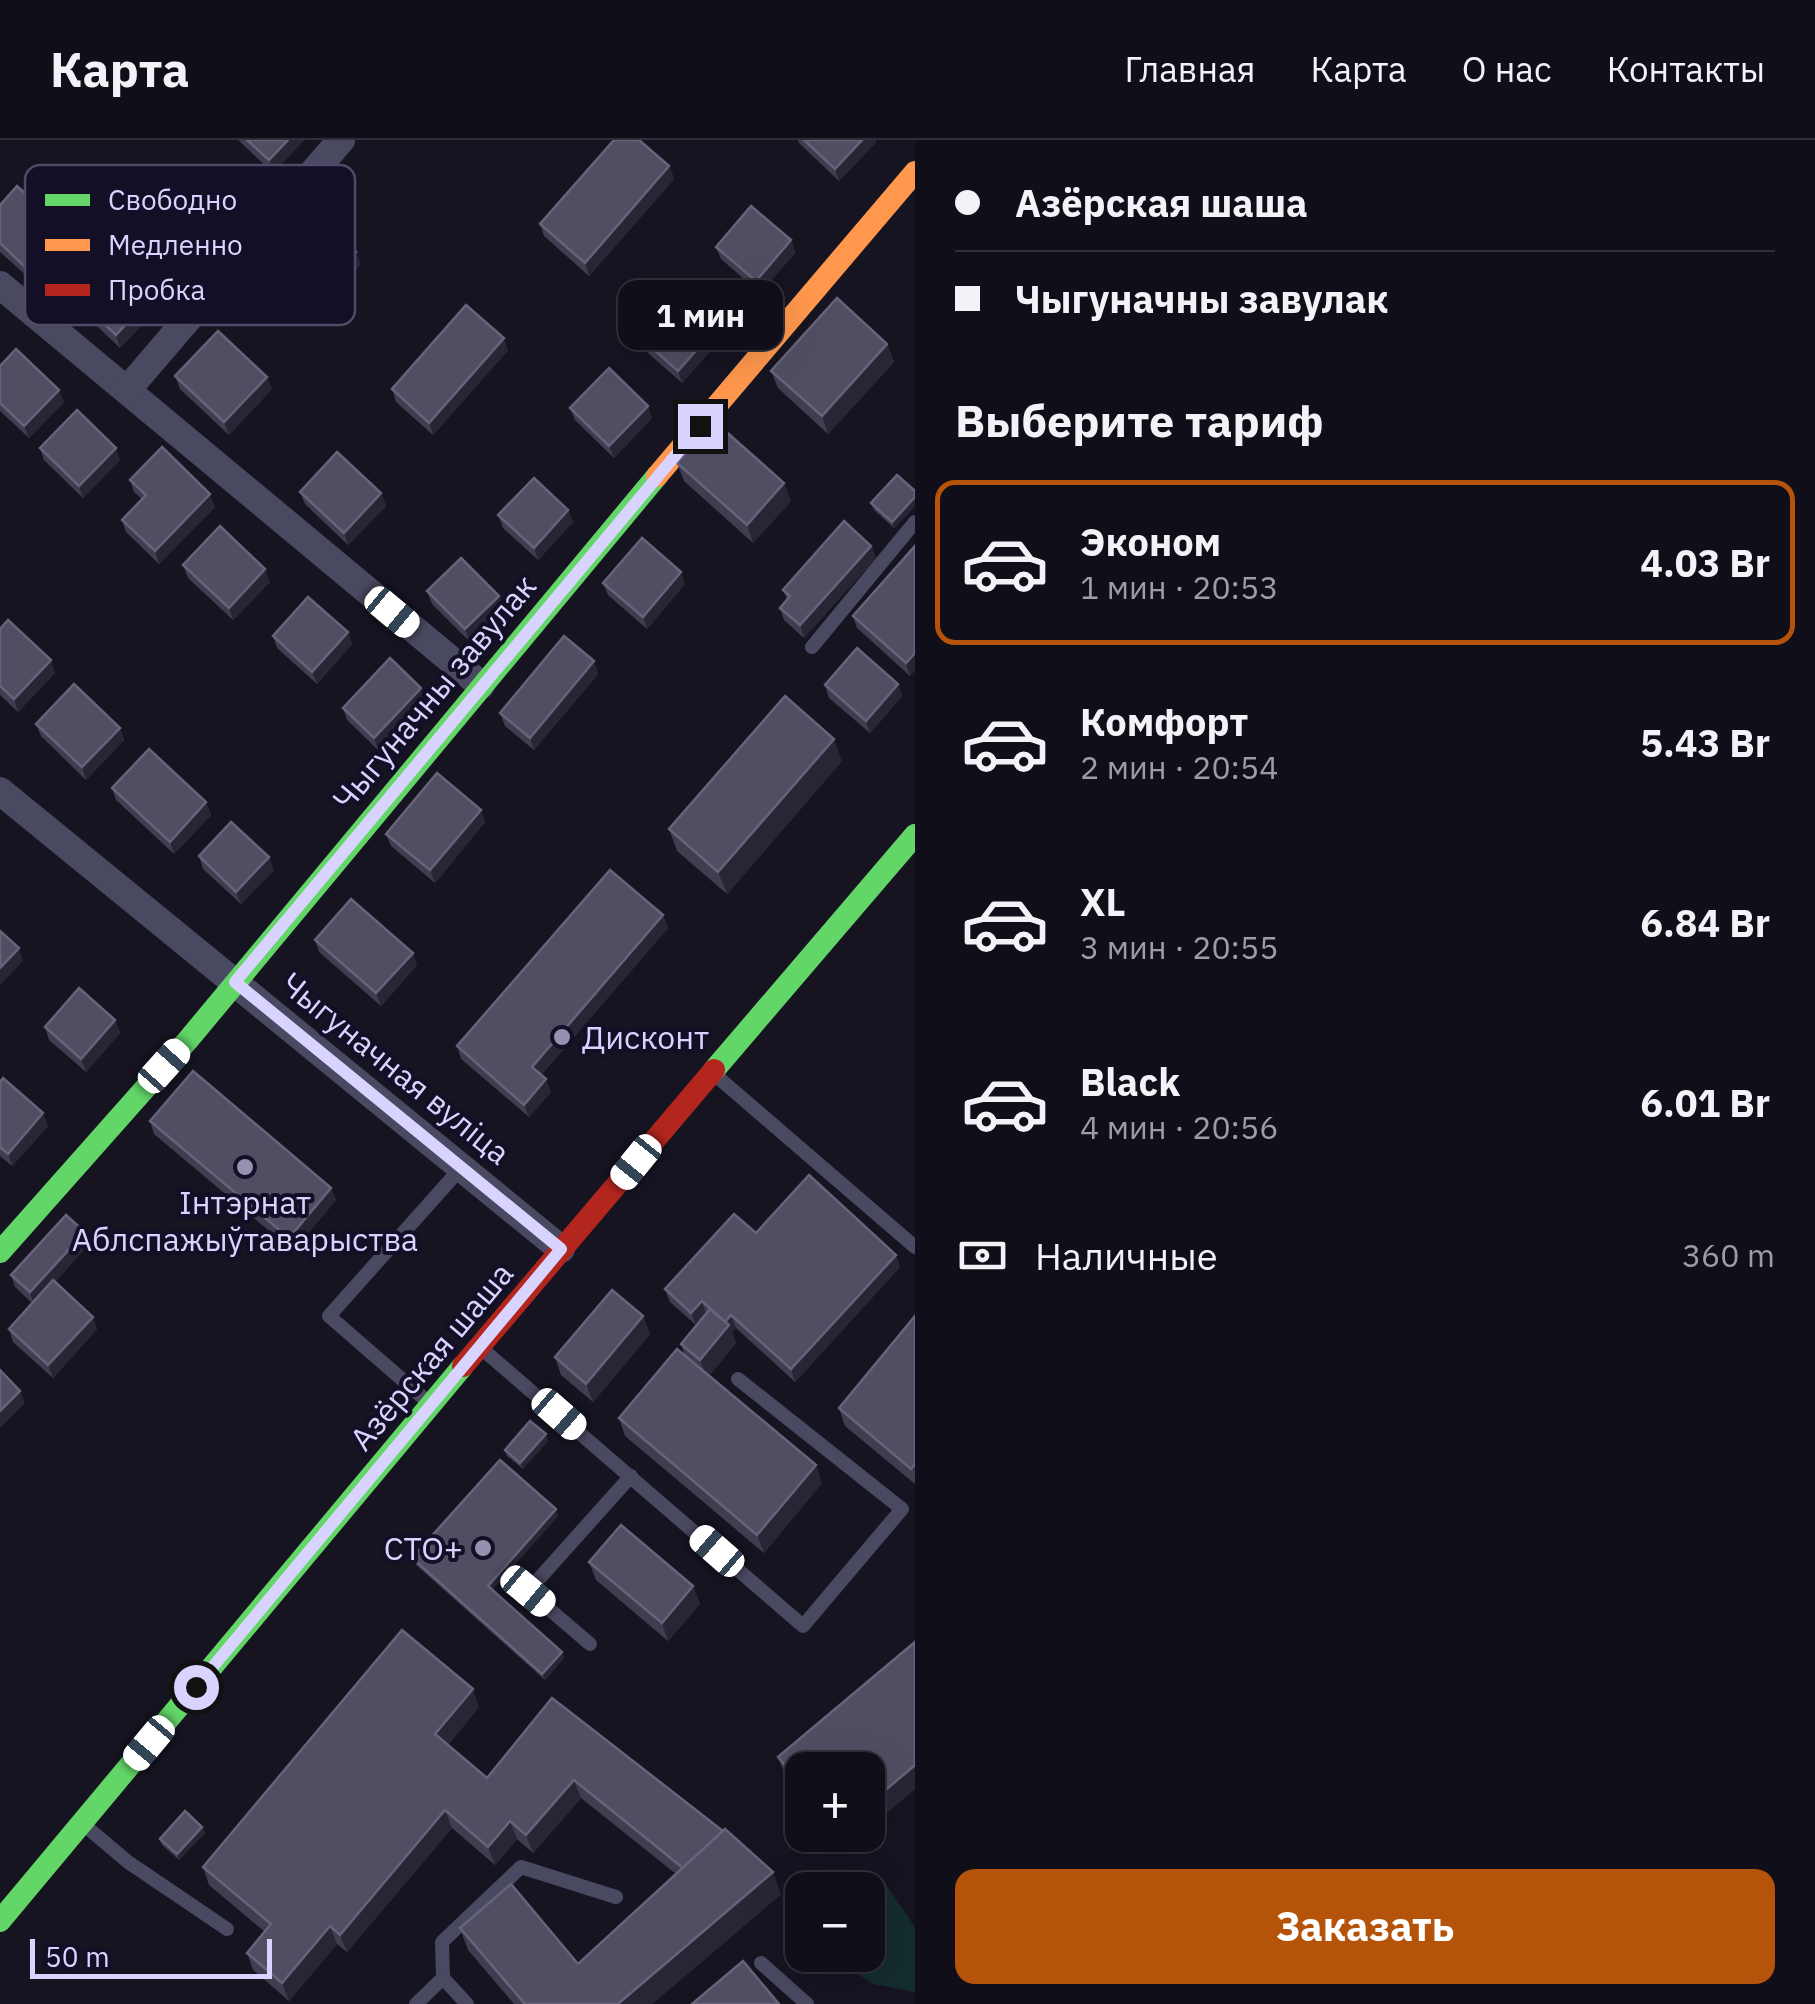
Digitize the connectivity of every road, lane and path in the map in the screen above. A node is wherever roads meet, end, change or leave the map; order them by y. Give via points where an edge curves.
1 (341, 140) edge
2 (320, 165) edge
3 (915, 172) edge
4 (0, 286) edge
5 (25, 306) edge
6 (48, 325) edge
7 (183, 325) edge
8 (128, 390) junction
9 (915, 522) edge
10 (812, 647) dead end
11 (481, 685) junction
12 (0, 791) edge
13 (915, 835) edge
14 (235, 982) junction
15 (712, 1072) junction
16 (461, 1168) junction
17 (915, 1247) edge
18 (561, 1249) junction
19 (0, 1252) edge
20 (481, 1348) junction
21 (738, 1379) dead end
22 (432, 1405) junction
23 (631, 1476) junction
24 (590, 1644) dead end
25 (82, 1824) junction
26 (616, 1896) dead end
27 (0, 1921) edge
28 (226, 1929) dead end
29 (761, 1963) dead end
30 (443, 1978) junction
31 (416, 2004) edge
32 (466, 2004) edge
33 (807, 2004) edge

1 - 2 street
3 - 11 main road, Чыгуначны завулак
4 - 5 street
6 - 8 street
7 - 8 street
8 - 11 street
9 - 10 lane
11 - 14 main road, Чыгуначны завулак
12 - 14 street, Чыгуначная вуліца
13 - 15 main road, Азёрская шаша
14 - 16 street, Чыгуначная вуліца
14 - 19 main road, Чыгуначны завулак
15 - 17 lane
15 - 18 main road, Азёрская шаша
16 - 18 street, Чыгуначная вуліца
16 - 22 lane via 329,1316
18 - 20 main road, Азёрская шаша
20 - 22 main road, Азёрская шаша
20 - 23 lane
21 - 23 lane via 902,1509 802,1626
22 - 25 main road, Азёрская шаша
23 - 24 lane via 528,1591
25 - 27 main road, Азёрская шаша
25 - 28 lane
26 - 30 lane via 521,1867 442,1942
29 - 33 lane
30 - 31 lane
30 - 32 lane

